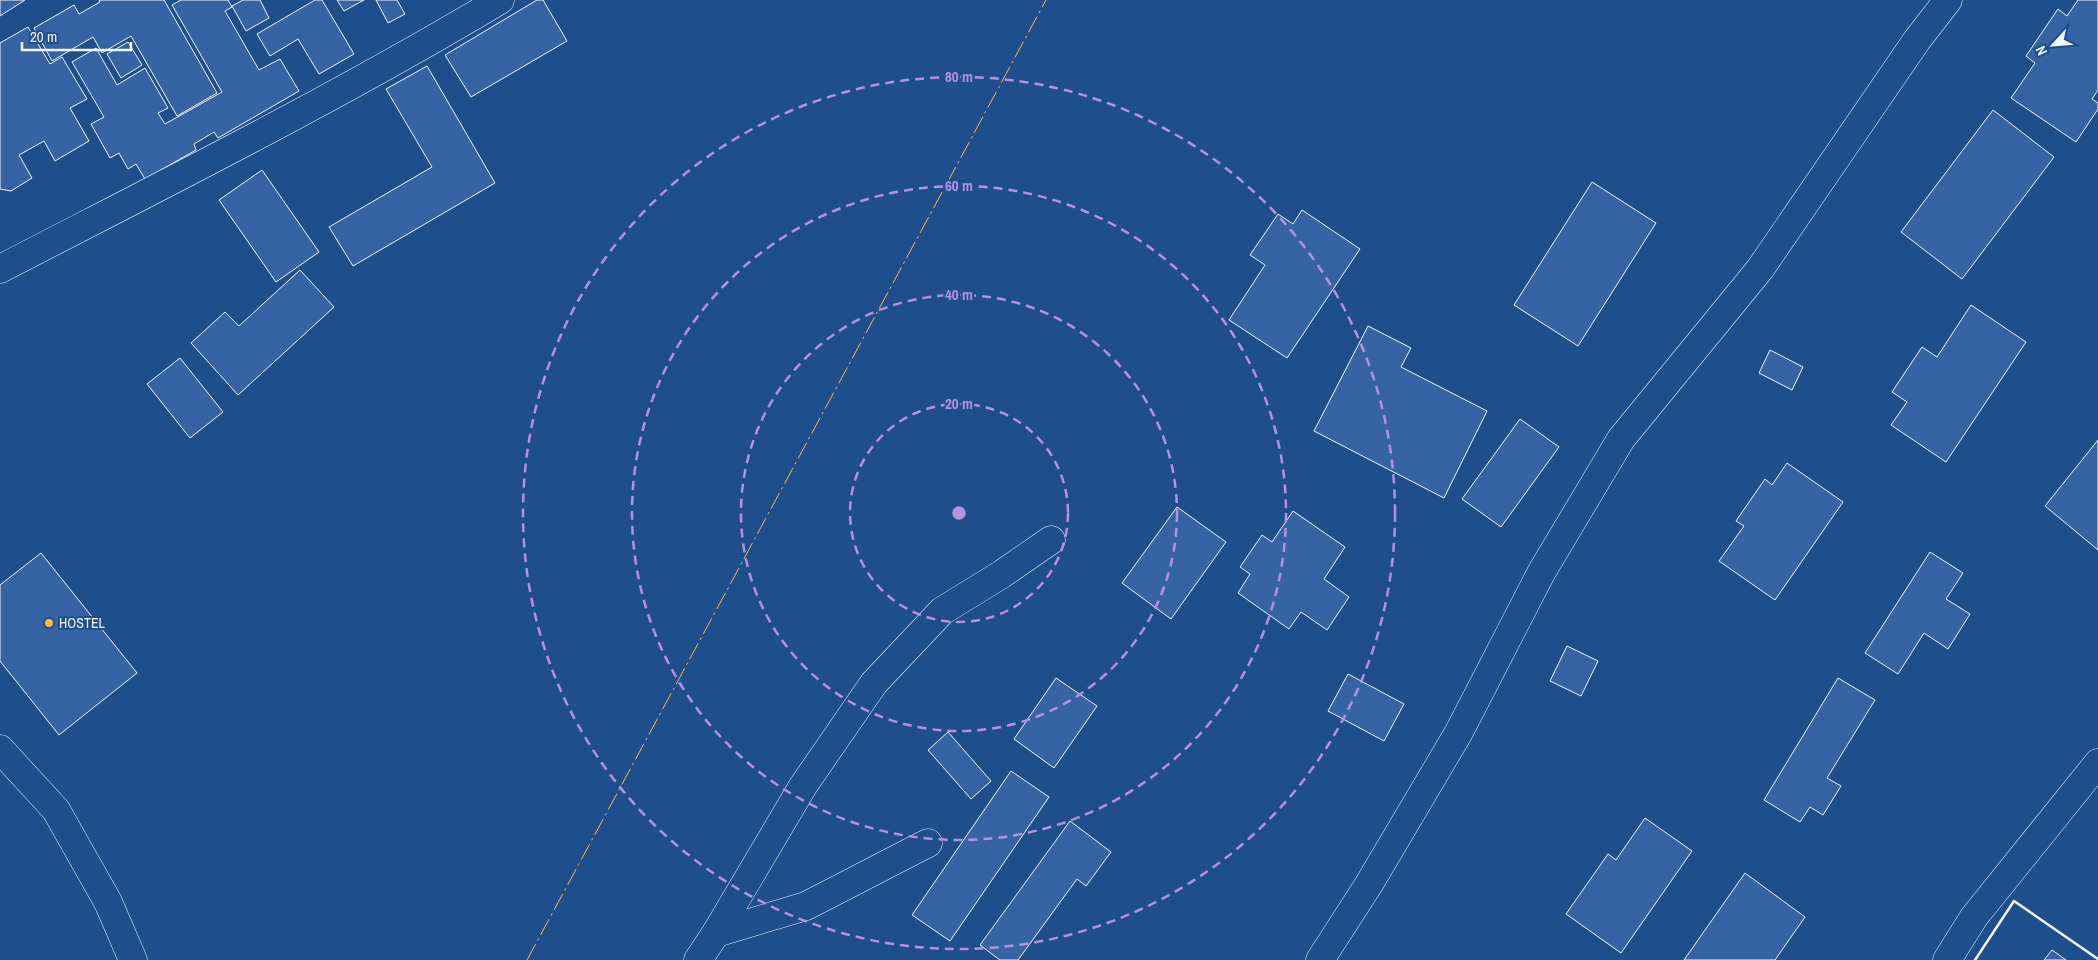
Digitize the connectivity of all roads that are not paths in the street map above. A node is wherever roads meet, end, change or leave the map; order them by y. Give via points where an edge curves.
1 (500, 0) edge
2 (1948, 0) edge
3 (0, 269) edge
4 (1051, 540) dead end
5 (0, 749) edge
6 (2098, 763) edge
7 (928, 843) dead end
8 (716, 933) junction
9 (133, 960) edge
10 (698, 960) edge
11 (1320, 960) edge
12 (1947, 960) edge

1 - 3 street via 261,134
2 - 11 street via 1760,269 1621,439 1540,573 1459,732
4 - 8 street via 942,611 874,683 803,786
5 - 9 street via 56,810 108,902
6 - 12 street via 1974,917
7 - 8 street via 806,906
8 - 10 street

